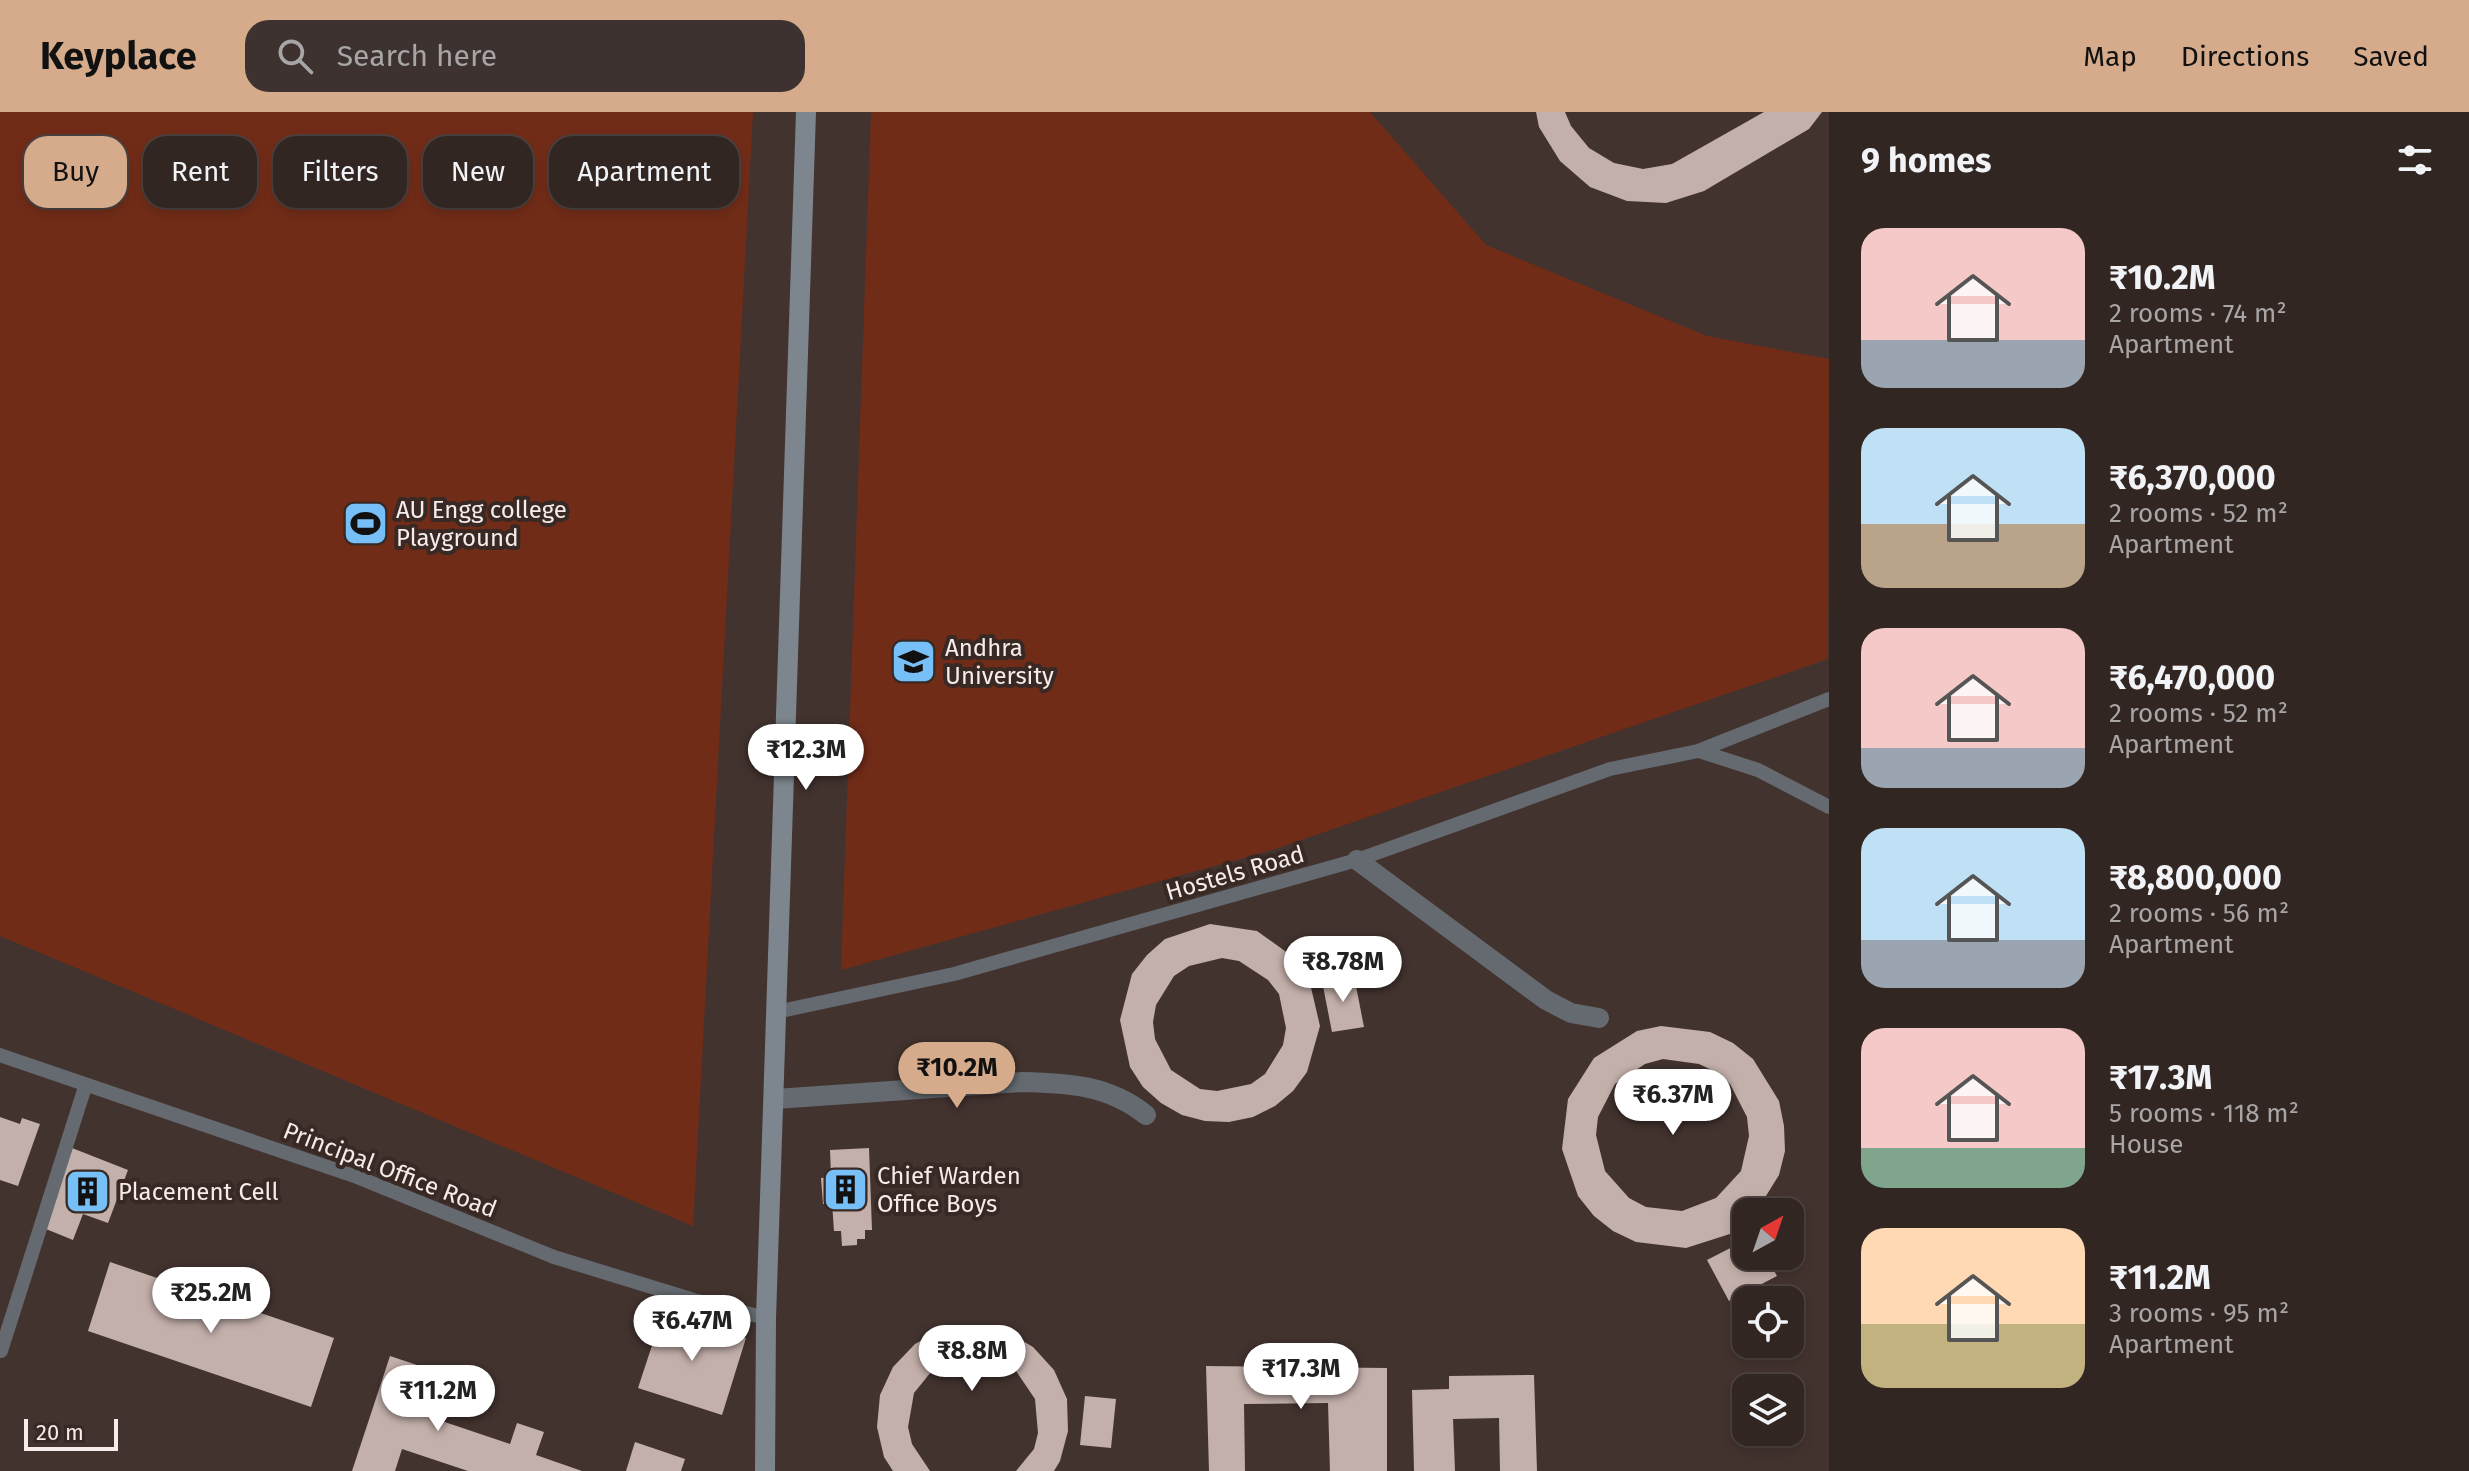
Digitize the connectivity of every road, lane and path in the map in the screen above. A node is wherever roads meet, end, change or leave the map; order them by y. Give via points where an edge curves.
1 (806, 112) edge
2 (1829, 699) edge
3 (1698, 751) junction
4 (1829, 807) edge
5 (1357, 860) junction
6 (776, 1012) junction
7 (1599, 1018) dead end
8 (0, 1055) edge
9 (85, 1087) junction
10 (775, 1099) junction
11 (1146, 1115) dead end
12 (766, 1318) junction
13 (1, 1351) edge
14 (765, 1471) edge

1 - 6 street
2 - 3 lane, Hostels Road
3 - 4 lane, Hostels Road via 1758,770
3 - 5 lane, Hostels Road via 1610,769
5 - 6 lane, Hostels Road via 954,974
5 - 7 street via 1546,1000 1571,1013
6 - 10 street
8 - 9 lane, Principal Office Road
9 - 12 lane, Principal Office Road via 357,1177 554,1257
9 - 13 lane
10 - 11 street via 1058,1083 1095,1088 1130,1102
10 - 12 street
12 - 14 street

